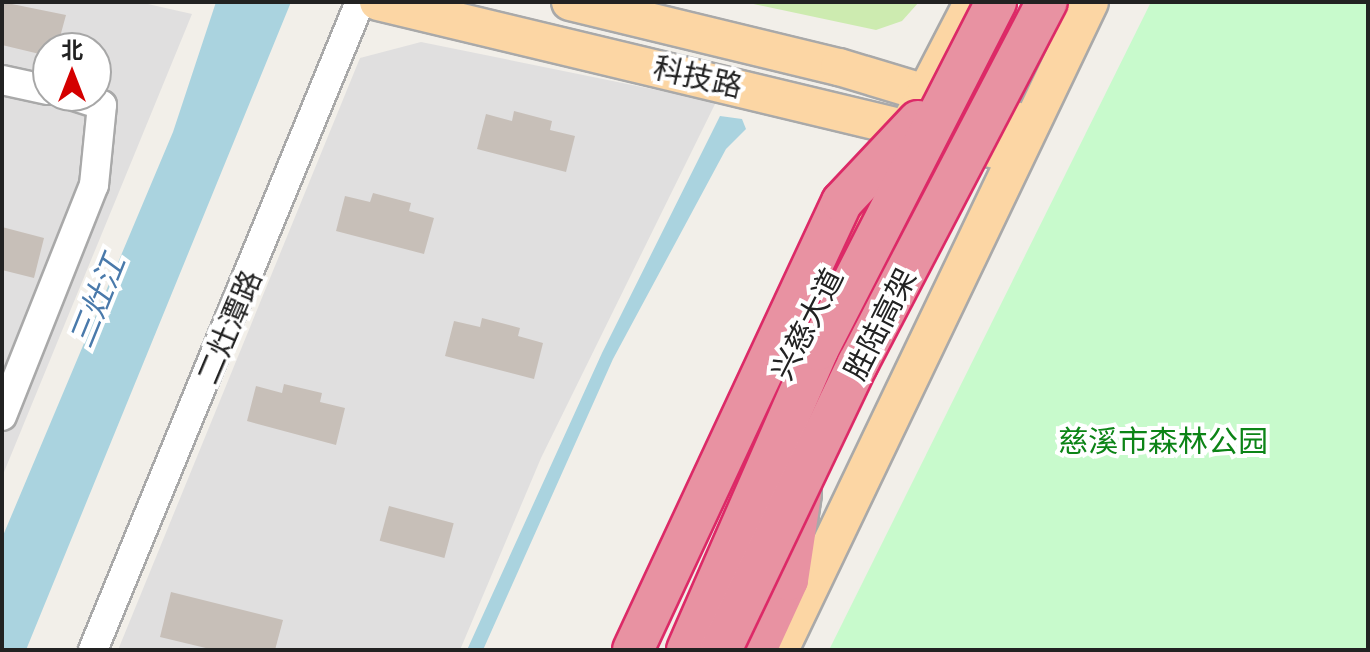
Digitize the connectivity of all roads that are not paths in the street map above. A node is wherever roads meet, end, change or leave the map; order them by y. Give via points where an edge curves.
1 (360, 2) edge
2 (378, 2) edge
3 (570, 2) edge
4 (973, 2) edge
5 (996, 2) edge
6 (1047, 2) edge
7 (1090, 2) edge
8 (2, 80) edge
9 (32, 87) edge
10 (948, 89) junction
11 (101, 112) edge
12 (908, 128) junction
13 (1024, 140) junction
14 (2, 416) edge
15 (803, 479) junction
16 (93, 650) edge
17 (633, 650) edge
18 (649, 650) edge
19 (687, 650) edge
20 (721, 650) edge
21 (756, 650) edge
22 (780, 650) edge

1 - 16 street, 二灶潭路
2 - 12 main road, 科技路
3 - 13 main road, 科技路 via 839,67
4 - 12 main road, 兴慈大道
5 - 10 highway, 胜陆高架, bridge
6 - 15 highway, 胜陆高架, bridge
7 - 13 main road
8 - 9 street
10 - 17 highway, bridge via 842,202
10 - 19 highway, 胜陆高架, bridge via 818,350
11 - 14 street via 94,185
12 - 13 main road, 科技路
12 - 18 main road, 兴慈大道
13 - 22 main road
15 - 20 highway, 胜陆高架, bridge
15 - 21 highway via 788,580

